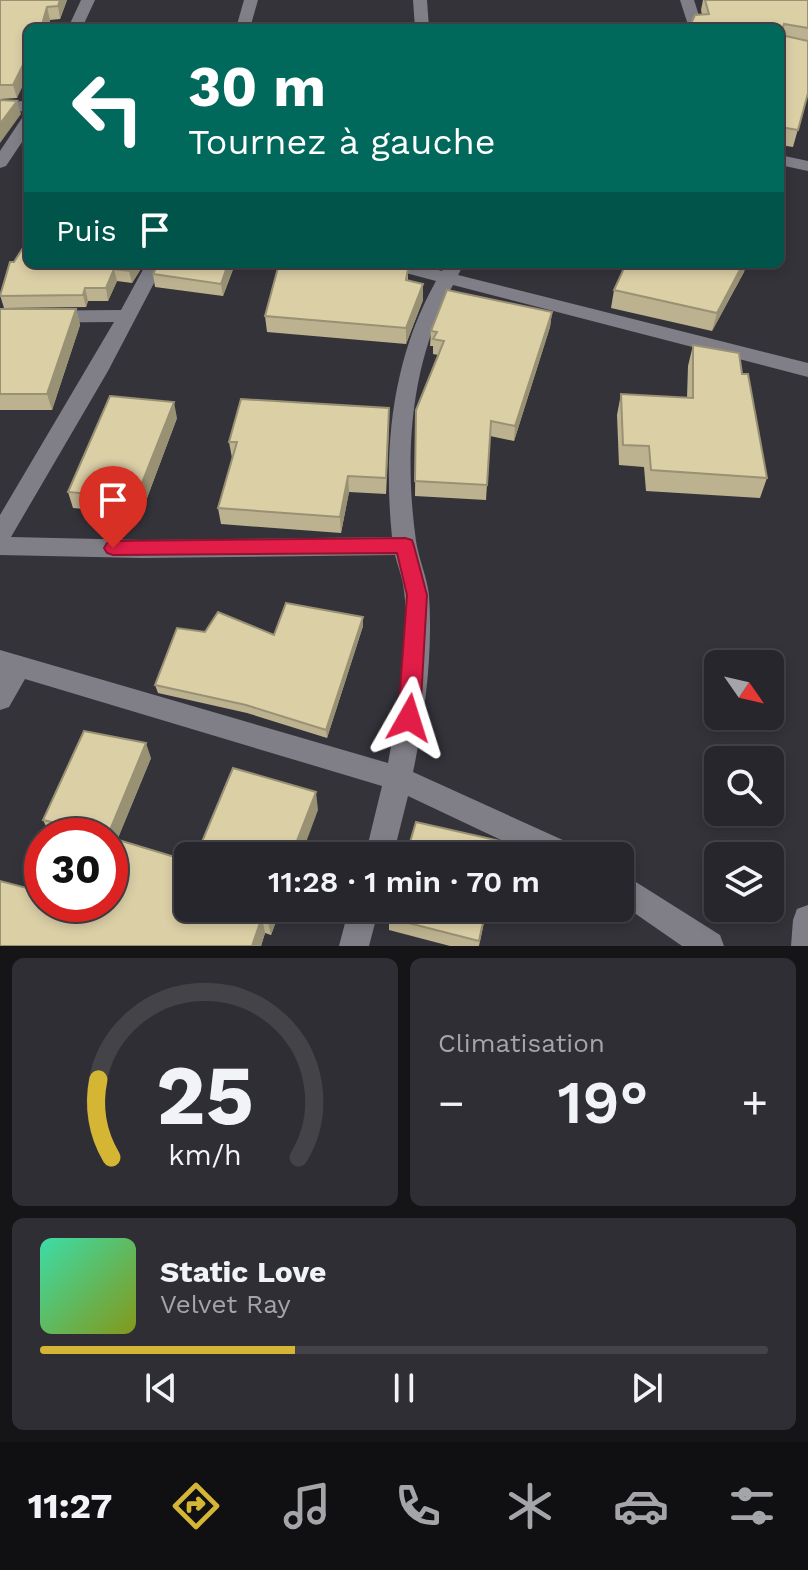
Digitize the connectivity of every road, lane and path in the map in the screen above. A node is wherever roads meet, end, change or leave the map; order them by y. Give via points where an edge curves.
1 (88, 0) edge
2 (251, 0) edge
3 (420, 0) edge
4 (687, 0) edge
5 (77, 24) edge
6 (244, 24) edge
7 (422, 24) edge
8 (695, 24) edge
9 (24, 106) edge
10 (0, 107) edge
11 (24, 127) edge
12 (784, 161) edge
13 (0, 163) edge
14 (808, 166) edge
15 (153, 268) edge
16 (452, 270) edge
17 (127, 316) junction
18 (0, 317) edge
19 (808, 370) edge
20 (0, 535) edge
21 (0, 546) edge
22 (405, 546) junction
23 (10, 664) edge
24 (0, 699) edge
25 (400, 779) junction
26 (383, 842) edge
27 (536, 842) edge
28 (634, 895) edge
29 (808, 920) edge
30 (360, 922) edge
31 (354, 946) edge
32 (709, 946) edge
33 (806, 946) edge

1 - 5 street
2 - 6 street
3 - 7 street
4 - 8 street
9 - 10 street
11 - 13 street
12 - 14 street
15 - 17 street
16 - 19 street
16 - 22 street via 425,321 406,384 397,449
17 - 18 street
17 - 20 street
21 - 22 street
22 - 25 street via 417,595
23 - 24 street
23 - 25 street
25 - 26 street
25 - 27 street
28 - 32 street
29 - 33 street
30 - 31 street

